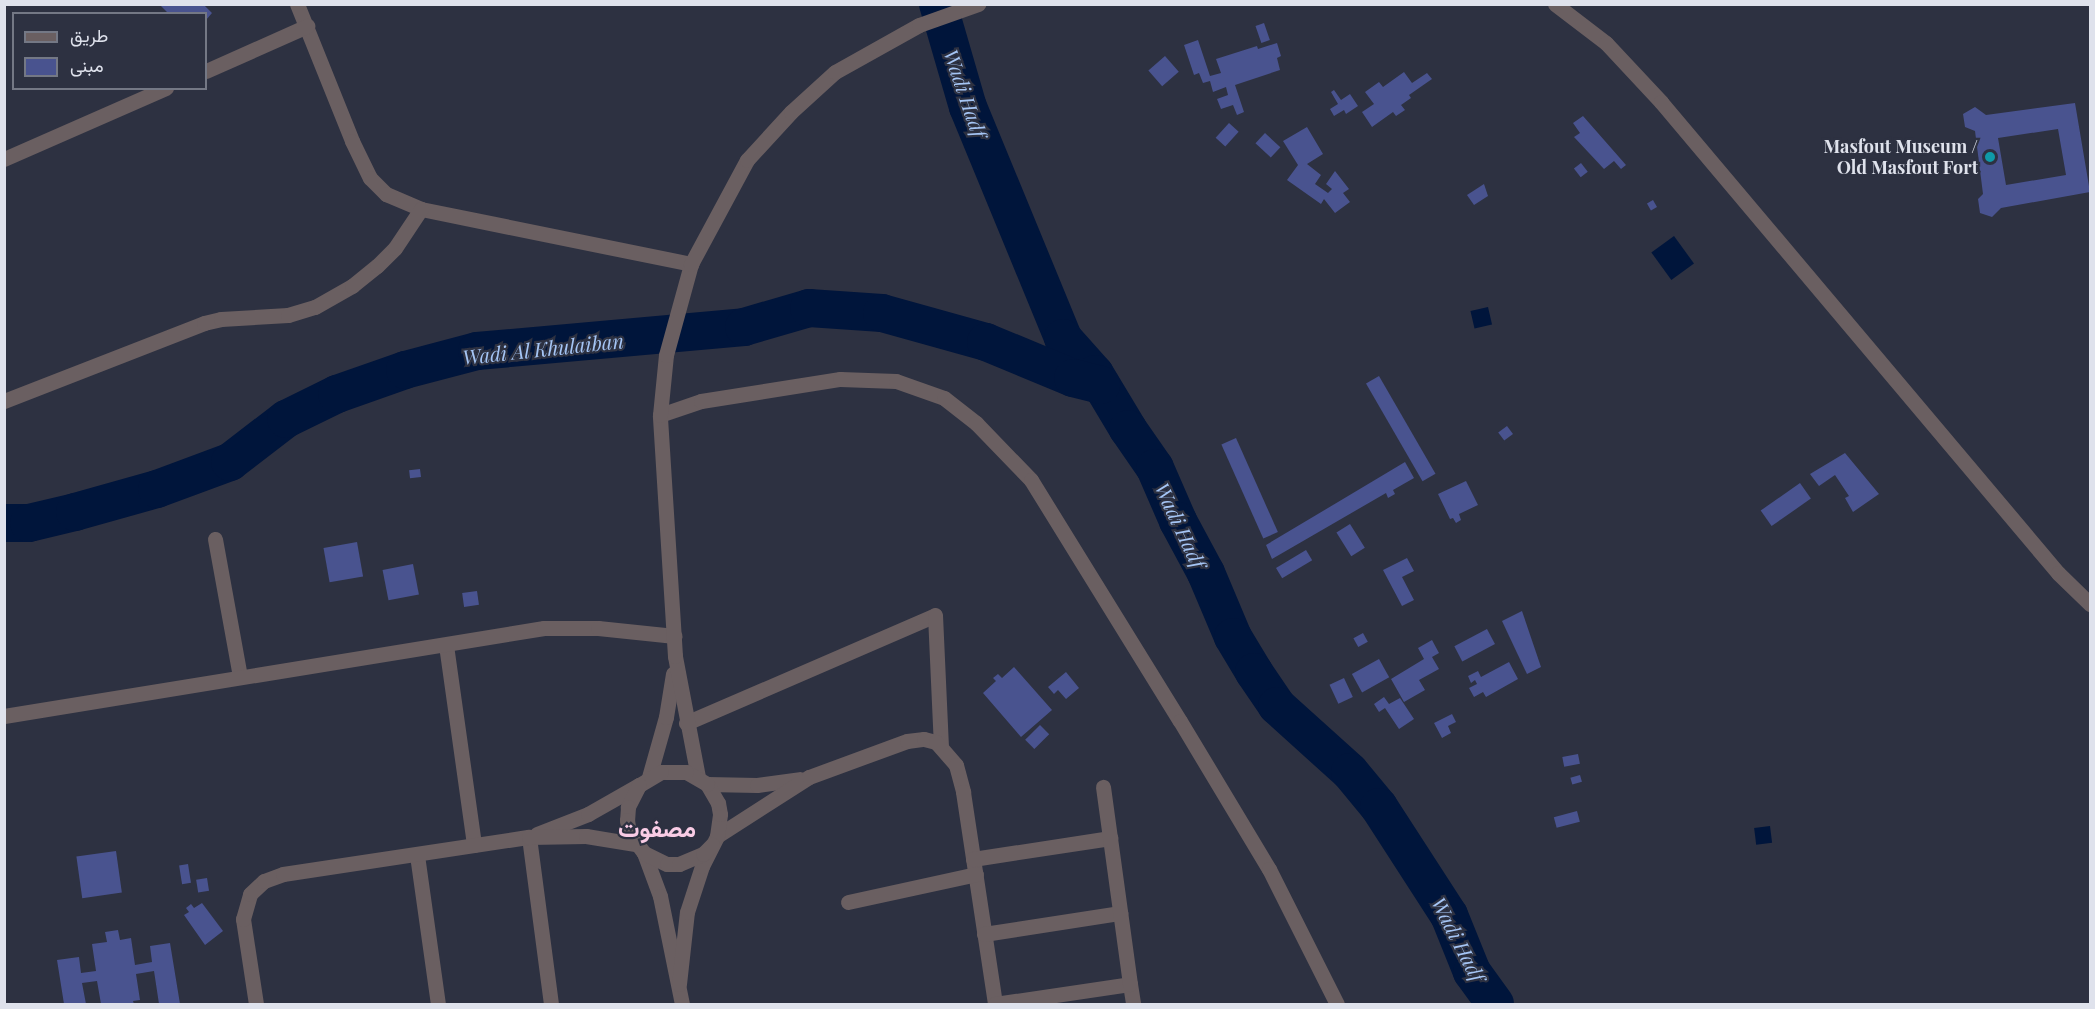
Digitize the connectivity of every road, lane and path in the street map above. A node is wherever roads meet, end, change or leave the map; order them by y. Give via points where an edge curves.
1 (297, 4) edge
2 (978, 4) edge
3 (1555, 4) edge
4 (307, 27) junction
5 (207, 71) edge
6 (161, 90) edge
7 (4, 159) edge
8 (421, 209) junction
9 (691, 264) junction
10 (4, 400) edge
11 (660, 415) junction
12 (214, 539) dead end
13 (2091, 604) edge
14 (675, 636) junction
15 (447, 645) junction
16 (675, 656) junction
17 (240, 677) junction
18 (4, 716) edge
19 (686, 723) junction
20 (941, 747) junction
21 (809, 777) junction
22 (644, 781) junction
23 (702, 781) junction
24 (1103, 788) dead end
25 (529, 837) junction
26 (1110, 838) junction
27 (714, 840) junction
28 (474, 845) junction
29 (639, 849) junction
30 (417, 855) junction
31 (975, 866) junction
32 (848, 902) dead end
33 (1120, 913) junction
34 (984, 934) junction
35 (679, 984) junction
36 (1130, 984) junction
37 (995, 1004) edge
38 (256, 1005) edge
39 (438, 1005) edge
40 (551, 1005) edge
41 (682, 1005) edge
42 (1133, 1005) edge
43 (1337, 1005) edge

1 - 4 street
2 - 9 street via 890,39 835,72 747,160
3 - 13 street via 1606,43 1661,102 2058,573
4 - 5 street
4 - 8 street via 370,178 386,194
6 - 7 street
8 - 9 street
8 - 10 street via 396,248 377,266 315,308 288,315 213,321
9 - 11 street via 666,355
11 - 14 street
11 - 43 street via 701,401 840,379 896,381 944,398 976,423 1030,480 1180,720 1269,869
12 - 17 street
14 - 15 street via 598,628 544,628
14 - 16 street
15 - 17 street
15 - 28 street
16 - 19 street
16 - 22 street via 666,717
17 - 18 street
19 - 20 street via 935,615
19 - 23 street
20 - 21 street via 924,739 908,741
20 - 31 street via 956,765
21 - 23 street via 757,785
21 - 27 street
22 - 23 street via 674,770
22 - 25 street via 588,814
22 - 29 street via 630,801 627,820
23 - 27 street via 718,803 720,814
24 - 26 street
25 - 28 street
25 - 29 street via 586,836
25 - 40 street
26 - 31 street
26 - 33 street
27 - 29 street via 703,854 680,864 654,860
27 - 35 street via 687,912
28 - 30 street
29 - 35 street via 660,896
30 - 38 street via 283,874 264,881 250,894 243,919
30 - 39 street
31 - 32 street
31 - 34 street
33 - 34 street
33 - 36 street
34 - 37 street
35 - 41 street
36 - 37 street
36 - 42 street

